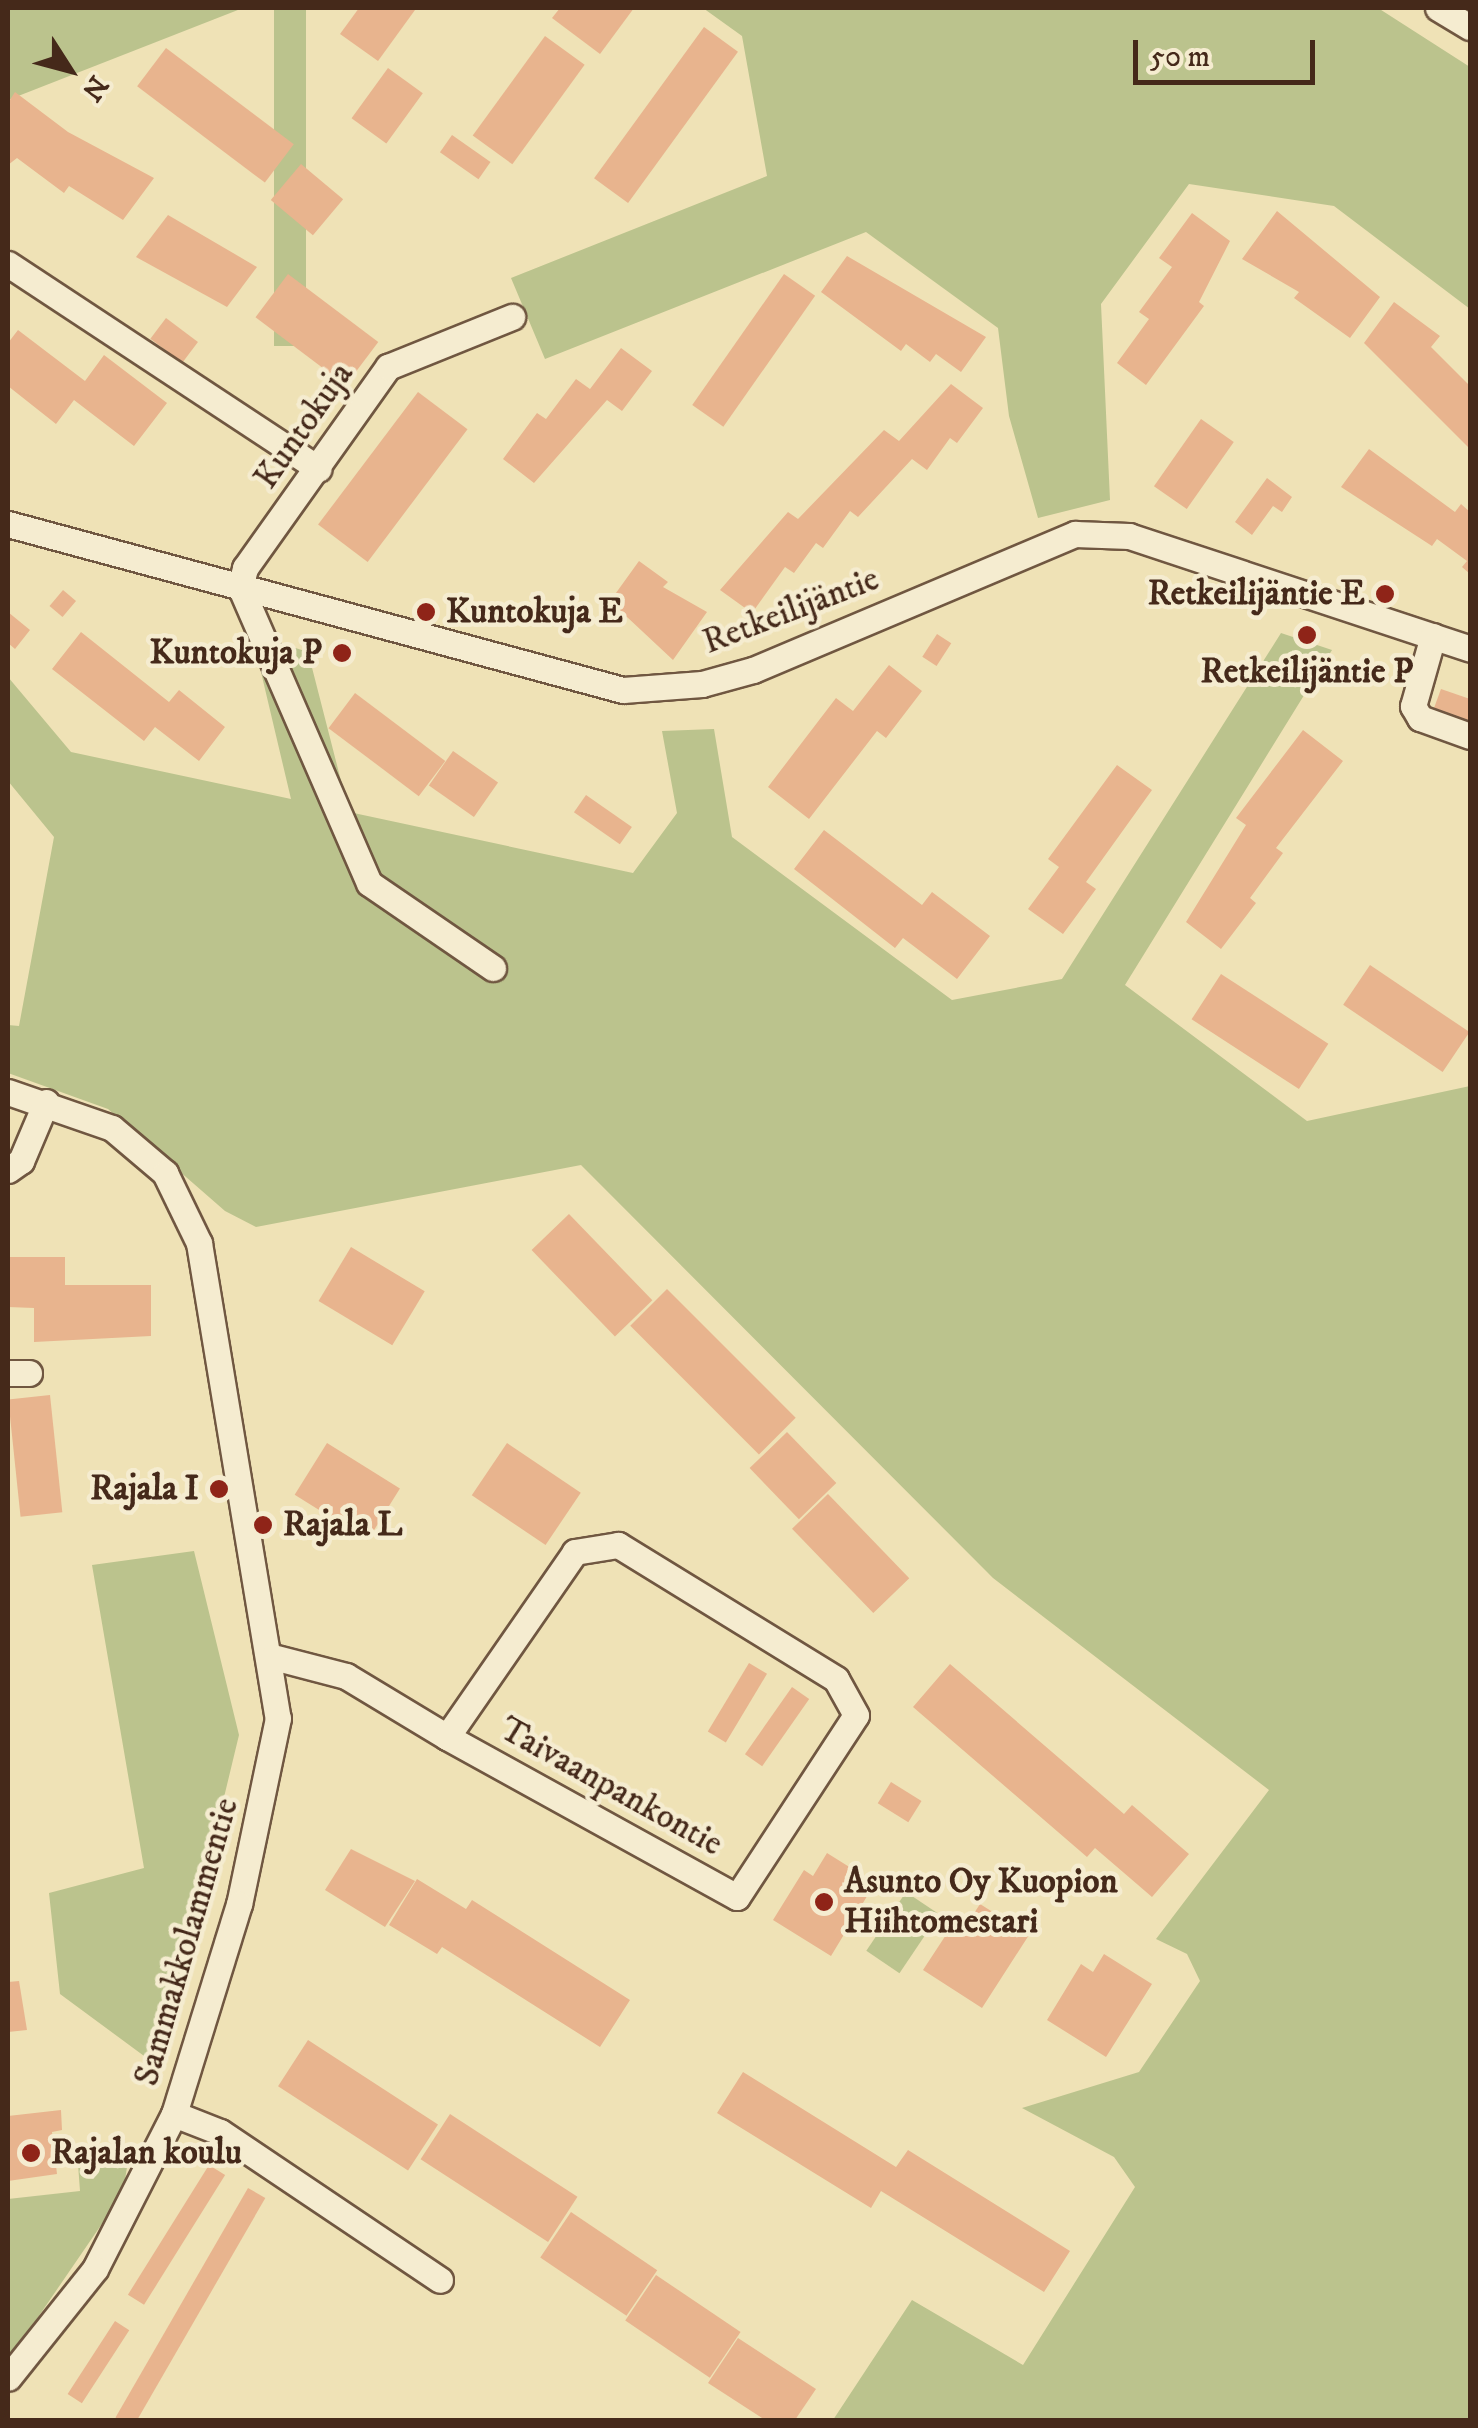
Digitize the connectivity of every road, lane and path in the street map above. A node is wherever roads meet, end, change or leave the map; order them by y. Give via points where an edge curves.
1 (1438, 8) edge
2 (1470, 27) edge
3 (8, 264) edge
4 (512, 317) dead end
5 (319, 469) junction
6 (8, 524) edge
7 (240, 587) junction
8 (1433, 636) junction
9 (1470, 649) edge
10 (1470, 736) edge
11 (493, 968) dead end
12 (8, 1092) edge
13 (46, 1102) junction
14 (8, 1170) edge
15 (274, 1658) junction
16 (447, 1737) junction
17 (174, 2114) junction
18 (440, 2280) dead end
19 (8, 2378) edge

1 - 2 street
3 - 5 street
4 - 5 street, Kuntokuja via 388,367
5 - 7 street, Kuntokuja via 245,568
6 - 7 street, Retkeilijäntie
7 - 8 street, Retkeilijäntie via 623,690 662,689 753,670 1075,534 1129,536
7 - 11 street via 370,883
8 - 9 street, Retkeilijäntie
8 - 10 street via 1413,706 1420,718
12 - 13 street
13 - 14 street via 21,1161
13 - 15 street via 112,1128 165,1173 199,1243 244,1536
15 - 16 street, Taivaanpankontie via 346,1676
15 - 17 street, Sammakkolammentie via 276,1751
16 - 16 street, Taivaanpankontie via 738,1896 856,1715 850,1694 618,1546 574,1552
17 - 18 street via 220,2132
17 - 19 street, Sammakkolammentie via 95,2269

